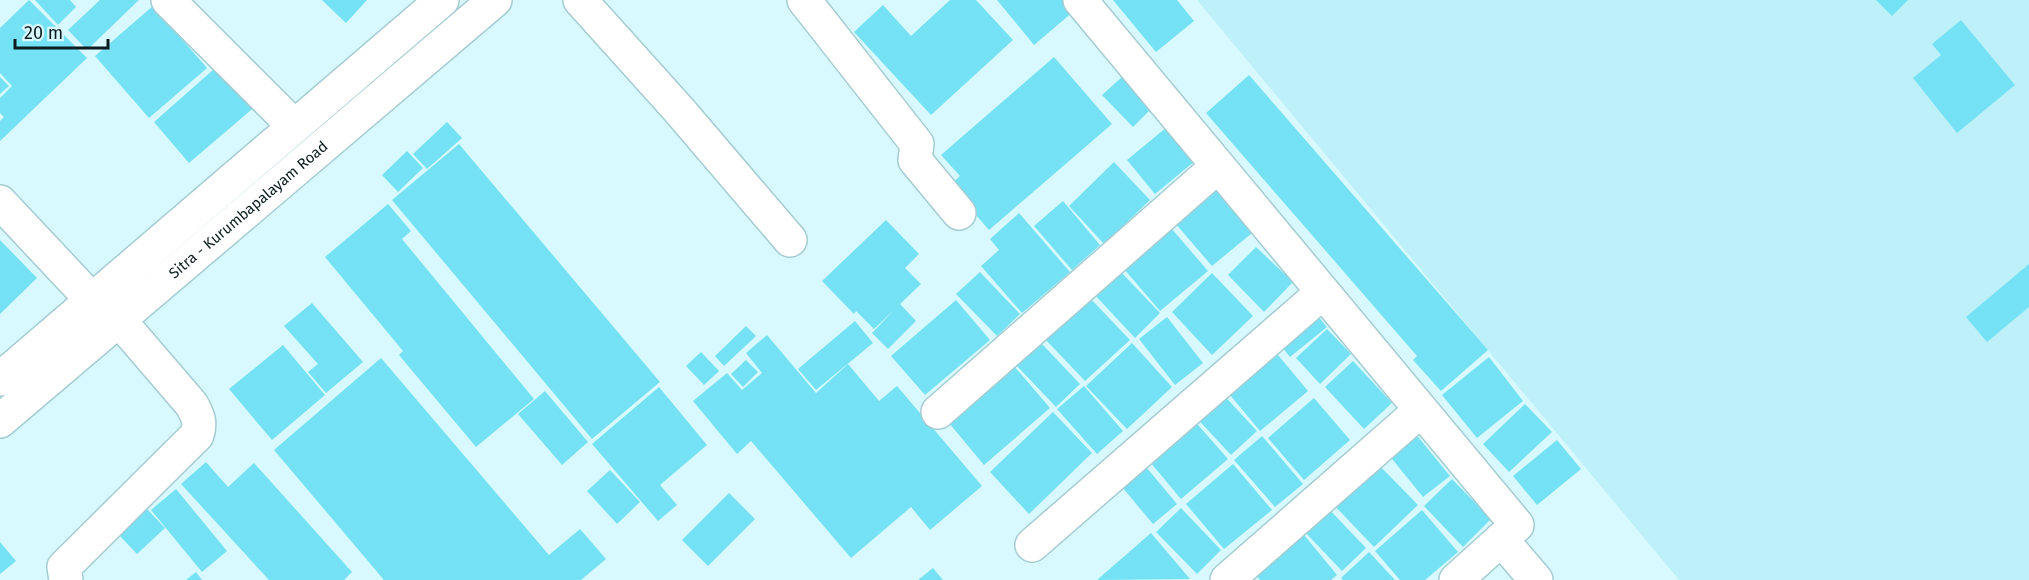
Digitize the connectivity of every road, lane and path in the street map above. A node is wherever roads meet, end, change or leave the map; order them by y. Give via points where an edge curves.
1 (168, 0) edge
2 (442, 0) edge
3 (495, 0) edge
4 (580, 0) edge
5 (804, 0) edge
6 (1080, 0) edge
7 (294, 126) junction
8 (1218, 166) junction
9 (0, 202) edge
10 (959, 213) dead end
11 (790, 240) dead end
12 (1323, 292) junction
13 (92, 300) junction
14 (119, 320) junction
15 (0, 379) edge
16 (1421, 410) junction
17 (938, 412) dead end
18 (0, 421) edge
19 (1501, 539) junction
20 (1032, 545) dead end
21 (66, 580) edge
22 (1227, 580) edge
23 (1456, 580) edge
24 (1536, 580) edge

1 - 7 street
2 - 7 street
3 - 14 street, Sitra - Kurumbapalayam Road
4 - 11 street
5 - 10 street via 917,144 915,160
6 - 8 street
7 - 13 street
8 - 12 street
8 - 17 street
9 - 13 street
12 - 16 street
12 - 20 street
13 - 15 street
14 - 18 street, Sitra - Kurumbapalayam Road
14 - 21 street via 192,405 200,425 197,435 64,567
16 - 19 street via 1517,525
16 - 22 street
19 - 23 street
19 - 24 street

